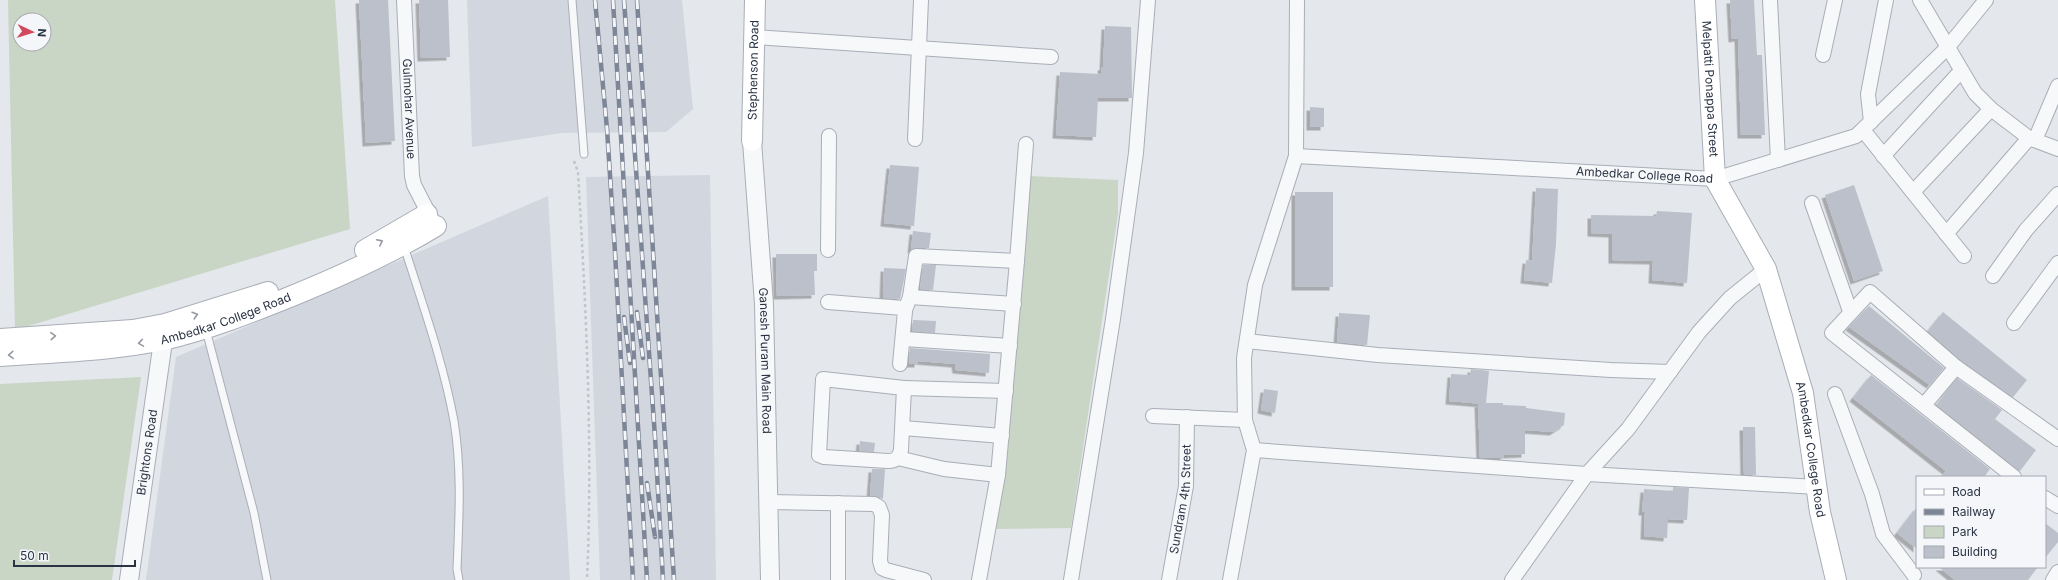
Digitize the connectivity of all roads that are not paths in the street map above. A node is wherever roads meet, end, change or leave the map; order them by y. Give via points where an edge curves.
1 (404, 0) edge
2 (572, 0) edge
3 (754, 0) edge
4 (921, 0) edge
5 (1148, 0) edge
6 (1297, 0) edge
7 (1705, 0) edge
8 (1770, 0) edge
9 (1835, 0) edge
10 (1886, 0) edge
11 (1920, 0) edge
12 (1986, 0) edge
13 (753, 37) junction
14 (919, 48) junction
15 (1947, 48) junction
16 (1823, 55) dead end
17 (1051, 57) dead end
18 (1961, 71) junction
19 (2058, 86) edge
20 (1991, 109) junction
21 (1867, 126) junction
22 (829, 136) dead end
23 (915, 139) dead end
24 (2032, 139) junction
25 (752, 141) joint
26 (1026, 144) dead end
27 (2058, 149) edge
28 (584, 154) dead end
29 (1296, 156) junction
30 (1883, 156) junction
31 (1778, 160) junction
32 (1715, 179) junction
33 (1913, 192) junction
34 (2058, 194) edge
35 (1812, 203) dead end
36 (431, 220) junction
37 (1946, 234) junction
38 (404, 245) junction
39 (828, 250) dead end
40 (1964, 256) dead end
41 (1018, 261) junction
42 (2058, 262) edge
43 (1766, 269) junction
44 (1993, 276) dead end
45 (828, 302) dead end
46 (908, 304) junction
47 (1014, 304) junction
48 (1850, 311) junction
49 (2014, 323) dead end
50 (206, 328) junction
51 (164, 332) junction
52 (0, 339) edge
53 (904, 339) junction
54 (1247, 341) junction
55 (1010, 346) junction
56 (0, 356) edge
57 (900, 364) dead end
58 (1956, 366) junction
59 (1670, 372) junction
60 (904, 388) junction
61 (1006, 392) junction
62 (1835, 394) dead end
63 (1924, 405) junction
64 (1152, 416) dead end
65 (1187, 417) junction
66 (1245, 420) junction
67 (903, 428) junction
68 (1002, 436) junction
69 (2058, 439) edge
70 (1254, 450) junction
71 (898, 458) junction
72 (1996, 472) edge
73 (1587, 474) junction
74 (998, 475) junction
75 (2010, 476) edge
76 (1817, 487) junction
77 (2046, 499) edge
78 (770, 502) junction
79 (838, 503) junction
80 (2058, 506) edge
81 (2058, 572) edge
82 (1919, 574) edge
83 (884, 575) edge
84 (129, 580) edge
85 (267, 580) edge
86 (459, 580) edge
87 (770, 580) edge
88 (838, 580) edge
89 (924, 580) edge
90 (979, 580) edge
91 (1071, 580) edge
92 (1169, 580) edge
93 (1230, 580) edge
94 (1512, 580) edge
95 (1836, 580) edge
96 (2054, 580) edge

1 - 36 street, Gulmohar Avenue via 412,176
2 - 28 lane
3 - 13 main road, Stephenson Road
4 - 14 street
5 - 91 street via 1136,153 1113,319
6 - 29 street
7 - 32 main road, Melpatti Ponappa Street
8 - 31 street
9 - 16 street
10 - 21 street via 1868,94
11 - 15 street
12 - 15 street
13 - 14 street
13 - 25 main road, Stephenson Road
14 - 17 street
14 - 23 street
15 - 18 street
15 - 21 street
18 - 20 street via 1975,93
18 - 30 street
19 - 24 street
20 - 24 street
20 - 33 street
21 - 30 street
21 - 31 street via 1856,136
22 - 39 street
24 - 27 street
24 - 37 street
25 - 78 street, Ganesh Puram Main Road via 764,304
26 - 41 street
29 - 32 street, Ambedkar College Road
29 - 54 street via 1255,285
30 - 33 street
31 - 32 street
32 - 43 main road, Ambedkar College Road
33 - 37 street
34 - 44 street via 2026,230
35 - 48 street
36 - 38 main road, Ambedkar College Road
51 -> 36 main road, Ambedkar College Road via 338,264 387,238
37 - 40 street
38 - 50 main road, Ambedkar College Road via 336,278 256,311
38 - 86 lane via 436,347 454,421 460,492 457,569
41 - 46 street via 916,256
41 - 47 street
42 - 49 street
43 - 59 street via 1730,298 1699,332
43 - 76 main road, Ambedkar College Road via 1802,393
45 - 46 street via 902,308
46 - 47 street
46 - 53 street
47 - 55 street
48 - 58 street via 1870,292
48 - 63 street via 1832,333
50 - 51 main road, Ambedkar College Road
50 - 85 lane via 254,513
52 -> 51 main road, Ambedkar College Road via 133,330
51 -> 56 main road, Ambedkar College Road via 122,346
51 - 84 street, Brightons Road
53 - 55 street
53 - 57 street
54 - 59 street via 1378,355
54 - 66 street via 1244,358
55 - 61 street
58 - 63 street
58 - 69 street
59 - 73 street via 1628,429
60 - 61 street
60 - 67 street
60 - 71 street via 823,379 819,455 824,458 888,461
61 - 68 street
62 - 82 street via 1884,534
63 - 72 street
64 - 65 street
65 - 66 street
65 - 92 street, Sundram 4th Street via 1186,486
66 - 70 street
67 - 68 street
67 - 71 street
68 - 74 street
70 - 73 street
70 - 93 street
71 - 74 street via 944,469
72 - 75 street
73 - 76 street
73 - 94 street
74 - 90 street
76 - 95 main road, Ambedkar College Road via 1820,512
77 - 80 street
78 - 79 street
78 - 87 street, Ganesh Puram Main Road
79 - 83 street via 867,503 879,507 882,515 880,561
79 - 88 street
81 - 96 street
83 - 89 street

